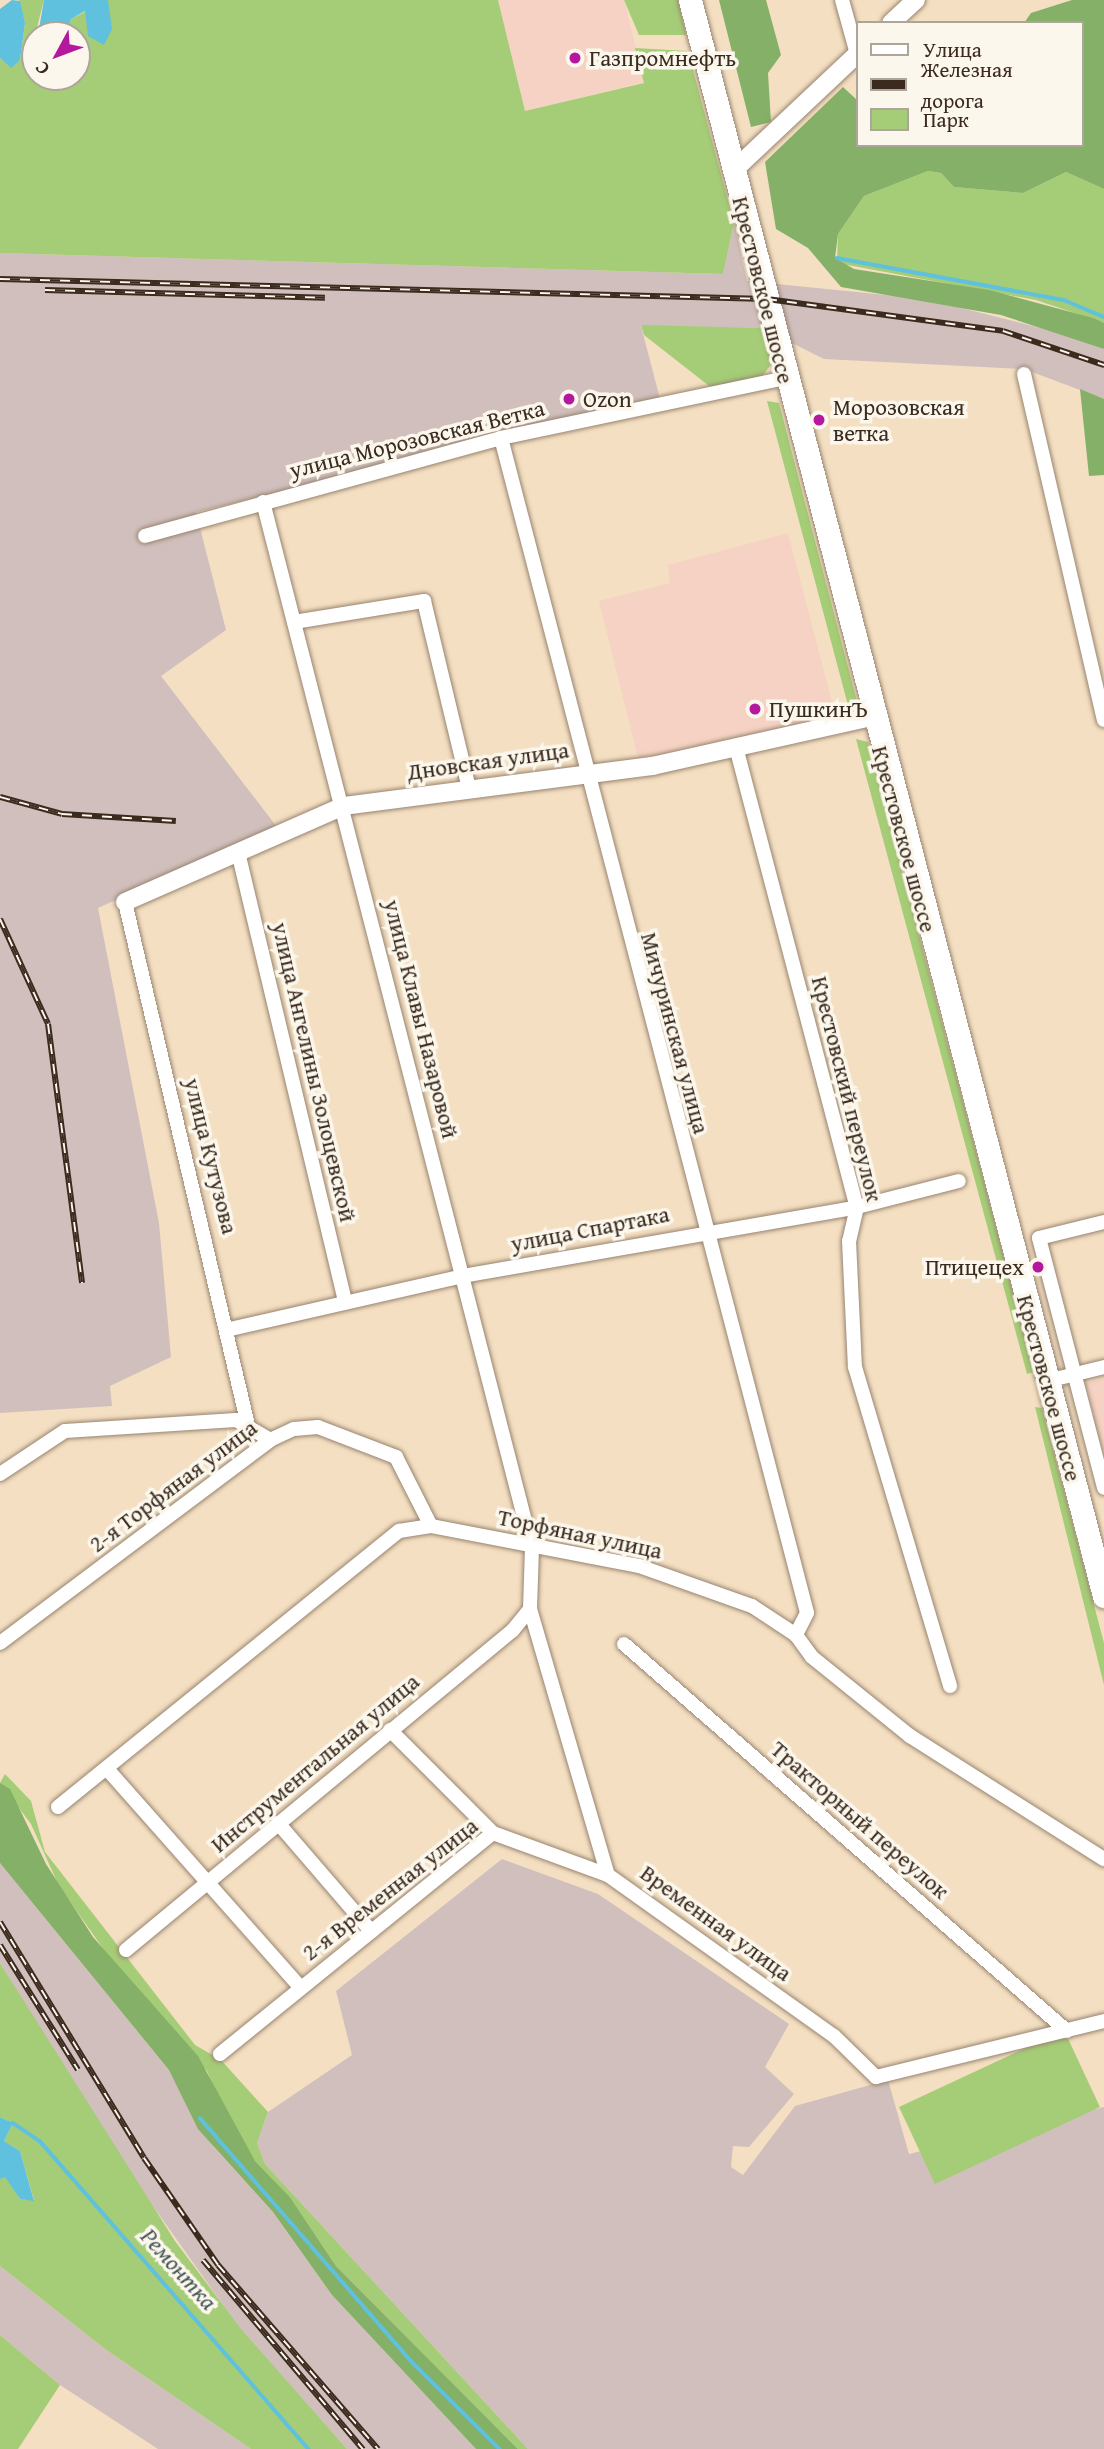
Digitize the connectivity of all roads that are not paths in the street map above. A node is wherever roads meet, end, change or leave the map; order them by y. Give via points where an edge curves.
1 (690, 0) edge
2 (842, 0) edge
3 (916, 0) edge
4 (893, 21) edge
5 (856, 50) edge
6 (856, 55) edge
7 (733, 171) junction
8 (1024, 374) dead end
9 (785, 378) junction
10 (501, 438) junction
11 (263, 502) junction
12 (145, 536) dead end
13 (295, 622) junction
14 (872, 717) junction
15 (1104, 720) edge
16 (736, 747) junction
17 (584, 774) junction
18 (468, 788) junction
19 (344, 806) junction
20 (238, 852) junction
21 (125, 902) joint
22 (959, 1181) dead end
23 (857, 1207) junction
24 (1104, 1222) edge
25 (703, 1230) junction
26 (463, 1276) junction
27 (345, 1302) junction
28 (230, 1329) junction
29 (1104, 1367) edge
30 (1075, 1374) junction
31 (1047, 1381) junction
32 (247, 1421) junction
33 (270, 1440) junction
34 (0, 1474) edge
35 (1104, 1488) edge
36 (431, 1525) junction
37 (532, 1548) junction
38 (1104, 1596) edge
39 (530, 1609) junction
40 (796, 1635) junction
41 (0, 1643) edge
42 (624, 1644) dead end
43 (950, 1686) dead end
44 (390, 1730) junction
45 (108, 1770) junction
46 (58, 1807) dead end
47 (278, 1823) junction
48 (493, 1833) junction
49 (1104, 1859) edge
50 (608, 1875) junction
51 (209, 1880) junction
52 (371, 1931) junction
53 (126, 1950) dead end
54 (301, 1988) junction
55 (1104, 2021) edge
56 (1067, 2031) junction
57 (220, 2054) dead end

1 - 7 main road, Крестовское шоссе
2 - 5 street
3 - 4 street
6 - 7 street
7 - 9 main road, Крестовское шоссе
8 - 15 street
9 - 10 street, улица Морозовская Ветка
9 - 14 main road, Крестовское шоссе
10 - 11 street, улица Морозовская Ветка
10 - 17 street, Мичуринская улица
11 - 12 street, улица Морозовская Ветка
11 - 13 street, улица Клавы Назаровой
13 - 18 street via 424,601
13 - 19 street, улица Клавы Назаровой
14 - 16 street, Дновская улица
14 - 31 main road, Крестовское шоссе
16 - 17 street, Дновская улица
16 - 23 street, Крестовский переулок
17 - 18 street, Дновская улица
17 - 25 street, Мичуринская улица
18 - 19 street, Дновская улица
19 - 20 street, Дновская улица
19 - 26 street, улица Клавы Назаровой
20 - 21 street, Дновская улица
20 - 27 street, улица Ангелины Золоцевской
21 - 28 street, улица Кутузова
22 - 23 street, улица Спартака
23 - 25 street, улица Спартака
23 - 43 street, Крестовский переулок via 849,1241 855,1367
24 - 30 street via 1039,1237
25 - 26 street, улица Спартака
25 - 40 street, Мичуринская улица via 807,1613
26 - 27 street, улица Спартака
26 - 37 street, улица Клавы Назаровой
27 - 28 street, улица Спартака
28 - 32 street, улица Кутузова
29 - 30 street
30 - 31 street
30 - 35 street
31 - 38 main road, Крестовское шоссе
32 - 33 street
32 - 34 street via 65,1431
33 - 36 street, 2-я Торфяная улица via 318,1427 396,1458
33 - 41 street, 2-я Торфяная улица
36 - 37 street, Торфяная улица
36 - 45 street, Торфяная улица via 399,1531
37 - 39 street, Временная улица
37 - 40 street, Торфяная улица via 639,1566 703,1586 752,1606
39 - 44 street, Инструментальная улица via 513,1630
39 - 50 street, Временная улица
40 - 49 street, Торфяная улица via 812,1657 910,1736
42 - 56 street, Тракторный переулок
44 - 47 street, Инструментальная улица
44 - 48 street
45 - 46 street, Торфяная улица
45 - 51 street
47 - 51 street, Инструментальная улица
47 - 52 street
48 - 50 street, 2-я Временная улица
48 - 52 street, 2-я Временная улица
50 - 56 street, Временная улица via 834,2036 876,2077
51 - 53 street, Инструментальная улица
51 - 54 street
52 - 54 street, 2-я Временная улица
54 - 57 street, 2-я Временная улица
55 - 56 street, Временная улица

